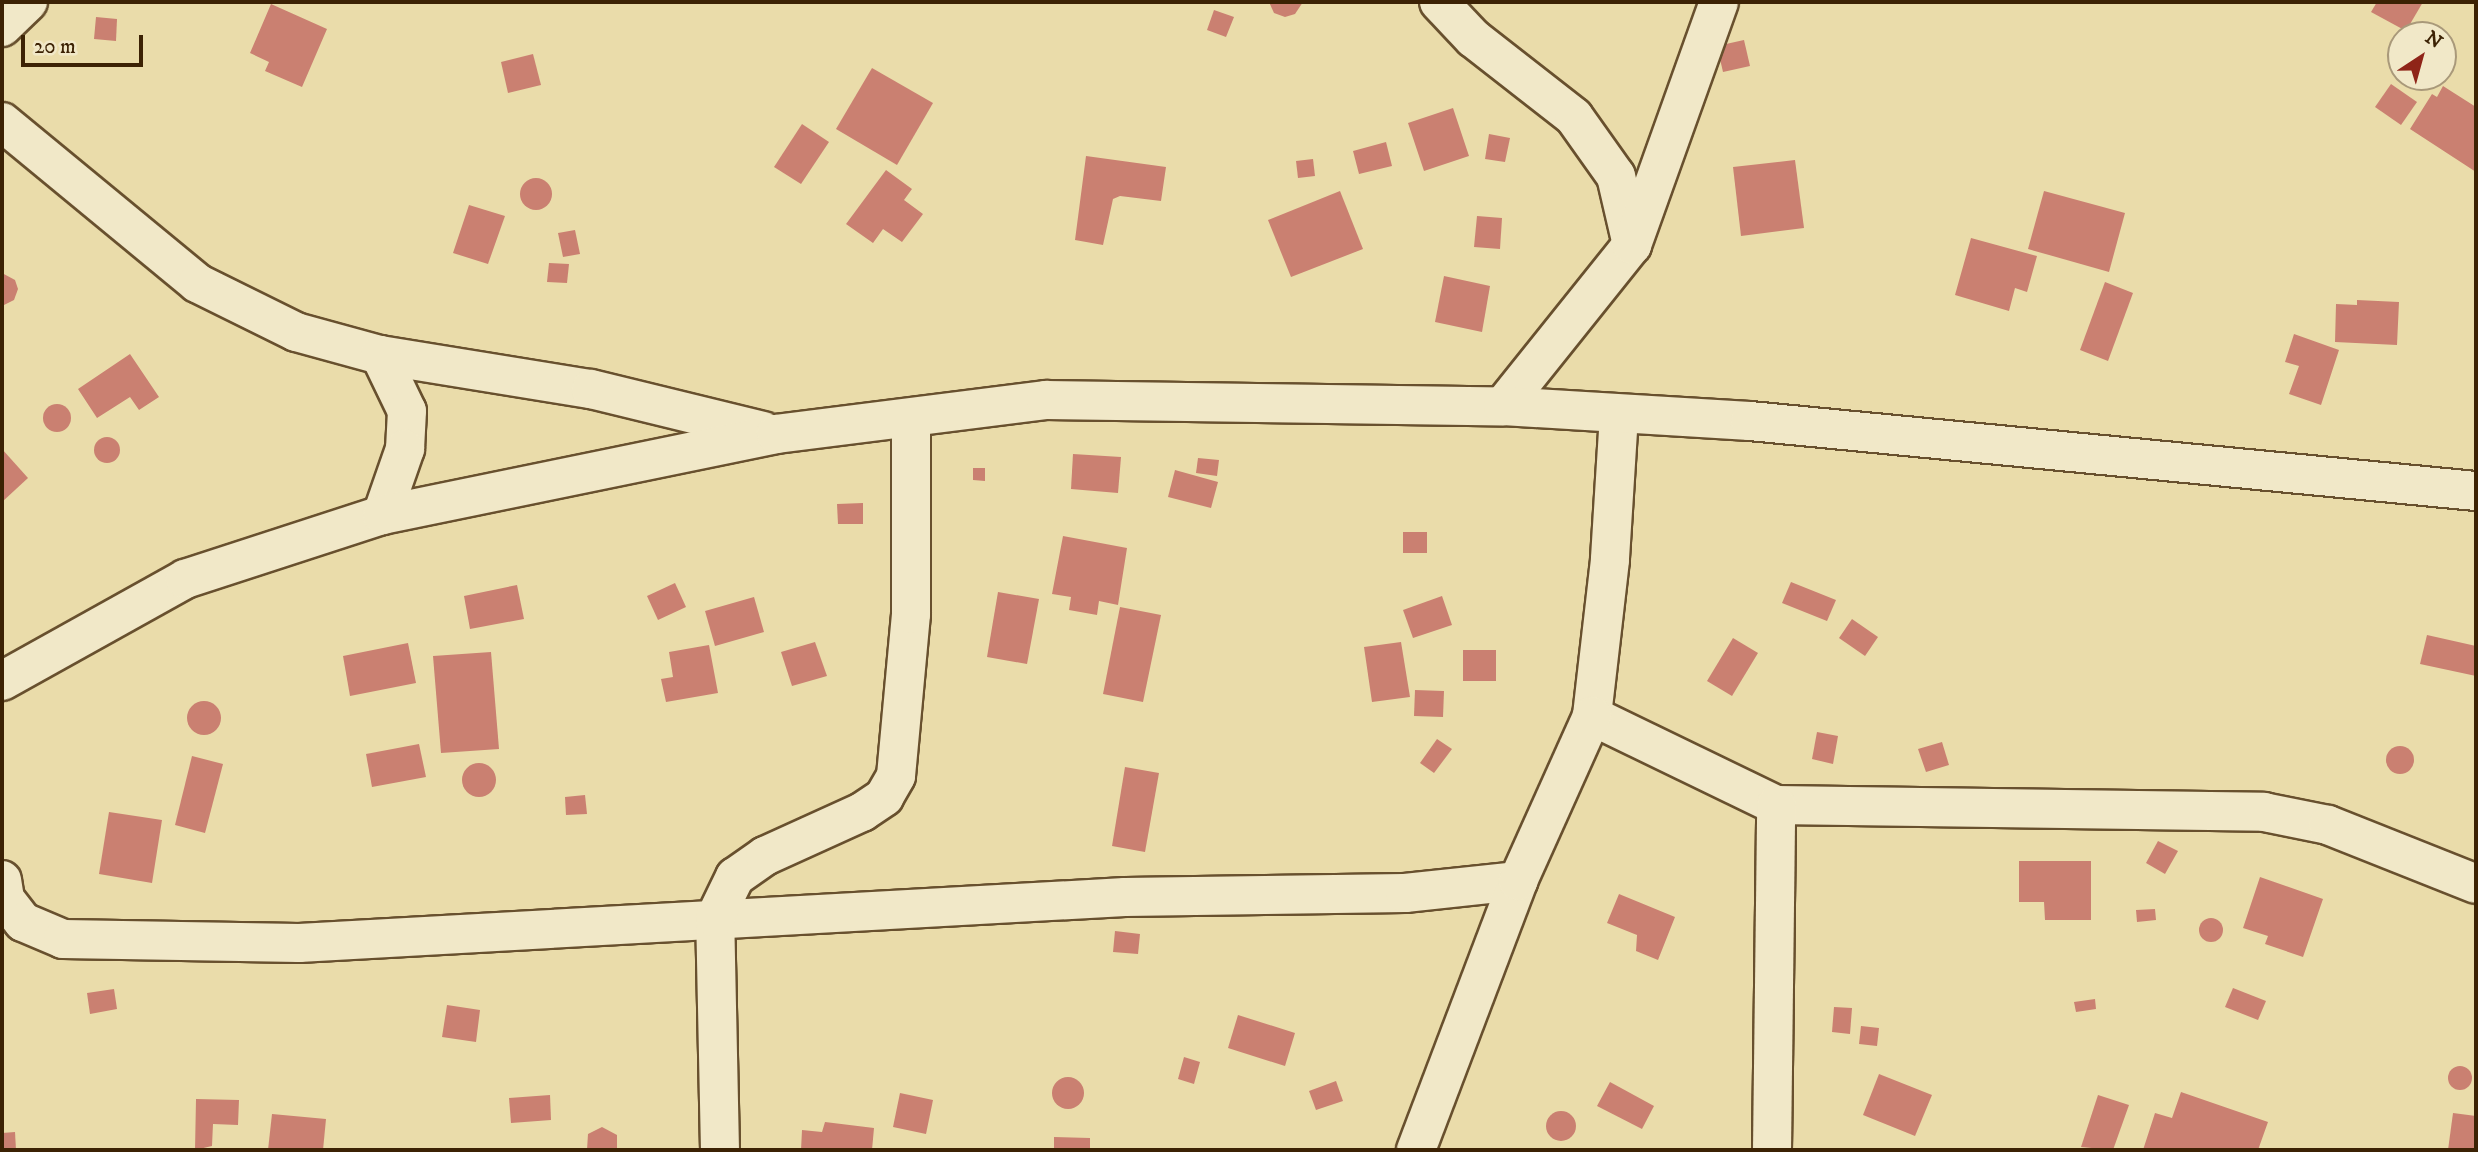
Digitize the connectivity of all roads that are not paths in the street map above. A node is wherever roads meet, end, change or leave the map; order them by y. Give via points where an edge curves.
1 (28, 2) edge
2 (1439, 2) edge
3 (1719, 2) edge
4 (2, 27) edge
5 (2, 122) edge
6 (1632, 245) junction
7 (380, 355) junction
8 (1503, 406) junction
9 (1619, 415) junction
10 (911, 418) junction
11 (776, 434) junction
12 (2476, 491) edge
13 (382, 515) junction
14 (2, 681) edge
15 (1592, 716) junction
16 (1776, 805) junction
17 (2, 880) edge
18 (1518, 881) junction
19 (2476, 884) edge
20 (715, 918) junction
21 (720, 1150) edge
22 (1416, 1150) edge
23 (1772, 1150) edge

1 - 4 street
2 - 6 street via 1473,38 1574,117 1616,176
3 - 6 street
5 - 7 street via 197,283 296,332
6 - 8 street
7 - 11 street via 591,389
7 - 13 street via 407,411 405,449
8 - 9 street
8 - 10 street via 1046,400
9 - 12 street via 1750,421
9 - 15 street via 1611,560
10 - 11 street
10 - 20 street via 911,614 896,776 884,797 862,812 765,856 735,877
11 - 13 street
13 - 14 street via 185,579
15 - 16 street
15 - 18 street
16 - 19 street via 2264,812 2328,825
16 - 23 street
17 - 20 street via 5,899 23,922 63,939 299,943
18 - 20 street via 1405,893 1125,897
18 - 22 street
20 - 21 street

